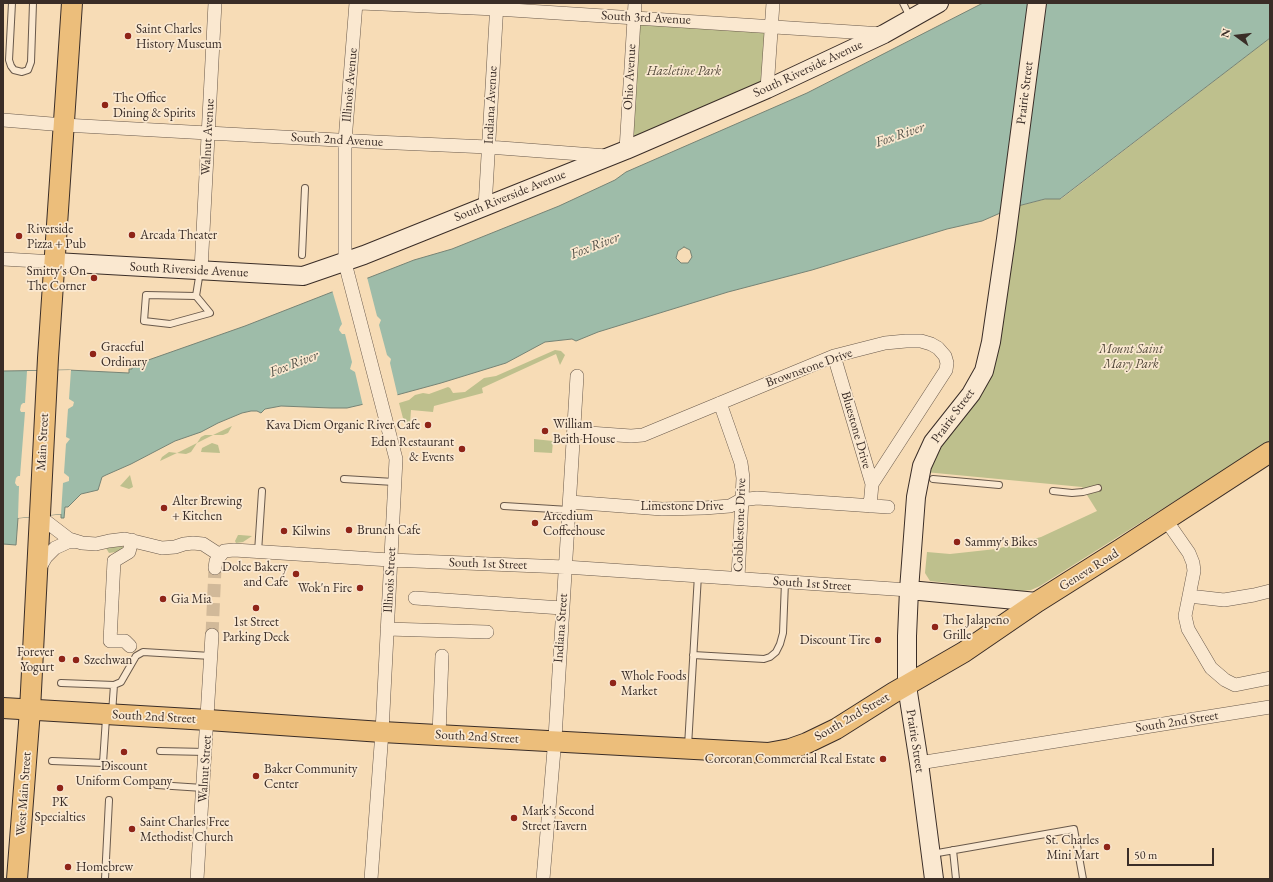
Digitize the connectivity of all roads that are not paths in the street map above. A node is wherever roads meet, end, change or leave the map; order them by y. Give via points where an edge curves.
1 (12, 3) edge
2 (33, 3) edge
3 (72, 3) edge
4 (215, 3) edge
5 (356, 3) edge
6 (360, 3) edge
7 (635, 3) edge
8 (773, 3) edge
9 (939, 3) edge
10 (1037, 3) edge
11 (497, 6) edge
12 (907, 11) edge
13 (634, 17) junction
14 (771, 25) junction
15 (884, 34) junction
16 (6, 60) edge
17 (767, 89) junction
18 (3, 120) edge
19 (64, 125) junction
20 (208, 133) junction
21 (345, 141) junction
22 (488, 147) junction
23 (618, 153) junction
24 (305, 188) dead end
25 (485, 206) junction
26 (302, 255) dead end
27 (3, 259) edge
28 (55, 262) junction
29 (345, 262) junction
30 (200, 270) junction
31 (351, 286) joint
32 (196, 296) junction
33 (834, 356) junction
34 (577, 376) dead end
35 (720, 403) junction
36 (574, 432) junction
37 (1270, 452) edge
38 (933, 478) dead end
39 (344, 479) dead end
40 (394, 482) junction
41 (872, 484) junction
42 (999, 485) dead end
43 (1098, 488) dead end
44 (262, 490) dead end
45 (1053, 491) dead end
46 (741, 500) junction
47 (504, 506) dead end
48 (569, 506) junction
49 (870, 506) junction
50 (888, 507) dead end
51 (39, 516) junction
52 (1166, 520) junction
53 (132, 540) junction
54 (75, 542) junction
55 (258, 552) junction
56 (220, 555) junction
57 (390, 560) junction
58 (565, 567) junction
59 (216, 568) tunnel mouth
60 (37, 575) junction
61 (698, 575) junction
62 (738, 578) junction
63 (785, 582) junction
64 (909, 590) junction
65 (1270, 591) edge
66 (1189, 596) junction
67 (415, 598) dead end
68 (1037, 602) junction
69 (562, 608) junction
70 (387, 629) junction
71 (487, 632) dead end
72 (212, 634) tunnel mouth
73 (130, 646) dead end
74 (693, 655) junction
75 (211, 656) junction
76 (442, 656) dead end
77 (1270, 678) edge
78 (61, 683) dead end
79 (114, 685) junction
80 (908, 686) junction
81 (1270, 707) edge
82 (3, 708) edge
83 (30, 710) junction
84 (109, 714) junction
85 (208, 720) junction
86 (382, 732) junction
87 (439, 735) junction
88 (555, 741) junction
89 (688, 748) junction
90 (160, 751) dead end
91 (206, 752) junction
92 (52, 762) dead end
93 (919, 763) junction
94 (157, 785) dead end
95 (203, 788) junction
96 (109, 800) dead end
97 (953, 850) junction
98 (930, 854) junction
99 (17, 879) edge
100 (105, 879) edge
101 (198, 879) edge
102 (371, 879) edge
103 (543, 879) edge
104 (934, 879) edge
105 (956, 879) edge
106 (1083, 879) edge

1 - 16 lane
2 - 16 lane via 31,62 28,70 14,70
3 - 19 main road, Main Street
4 - 20 street, Walnut Avenue
5 - 21 street, Illinois Avenue
6 - 11 street, South 3rd Avenue
7 - 13 street, Ohio Avenue
8 - 14 street
9 - 12 street, South Riverside Avenue
10 - 64 street, Prairie Street via 991,342 984,370 971,394 933,442 922,466 916,497
11 - 13 street, South 3rd Avenue
11 - 22 street, Indiana Avenue
12 - 15 street, South Riverside Avenue
13 - 14 street, South 3rd Avenue
13 - 23 street, Ohio Avenue
14 - 15 street, South 3rd Avenue
14 - 17 street
15 - 17 street, South Riverside Avenue
17 - 23 street, South Riverside Avenue
18 - 19 street, South 2nd Avenue
19 - 20 street, South 2nd Avenue
19 - 28 main road, Main Street
20 - 21 street, South 2nd Avenue
20 - 30 street, Walnut Avenue
21 - 22 street, South 2nd Avenue
21 - 29 street, Illinois Avenue
22 - 23 street, South 2nd Avenue
22 - 25 street, Indiana Avenue
23 - 25 street, South Riverside Avenue
24 - 26 lane
25 - 29 street, South Riverside Avenue
27 - 28 street
28 - 30 street, South Riverside Avenue
28 - 51 main road, Main Street
29 - 30 street, South Riverside Avenue via 303,276
29 - 31 street, Illinois Avenue
30 - 32 lane
31 - 40 street, Illinois Street via 396,459
32 - 32 lane via 146,295 144,321 170,324 210,313
33 - 35 street, Brownstone Drive
33 - 41 street, Bluestone Drive
33 - 41 street, Brownstone Drive via 885,343 906,341 921,342 938,348 945,356 946,370
34 - 36 street, Indiana Street
35 - 36 street, Brownstone Drive via 643,435
35 - 46 street, Cobblestone Drive via 741,463
36 - 48 street, Indiana Street
37 - 52 main road, Geneva Road
38 - 42 lane
39 - 40 lane
40 - 57 street, Illinois Street
41 - 49 street, Bluestone Drive
43 - 45 lane via 1072,493
44 - 55 lane
46 - 48 street, Limestone Drive via 730,506 704,508
46 - 49 street, Limestone Drive via 757,498
46 - 62 street, Cobblestone Drive
47 - 48 lane
48 - 58 street, Indiana Street
49 - 50 street, Limestone Drive
51 - 54 street
51 - 60 main road, Main Street
52 - 66 street via 1193,563
52 - 68 main road, Geneva Road
53 - 54 street via 88,544
53 - 56 street via 150,546 203,544
53 - 73 street via 129,552 114,561 110,640 125,641
54 - 60 street via 68,542 55,548 46,557
55 - 56 street, South 1st Street via 224,550
55 - 57 street, South 1st Street
56 - 59 street via 216,561
57 - 58 street, South 1st Street
57 - 70 street, Illinois Street
58 - 61 street, South 1st Street
58 - 69 street, Indiana Street
60 - 83 main road, West Main Street
61 - 62 street, South 1st Street
61 - 74 lane
62 - 63 street, South 1st Street
63 - 64 street, South 1st Street
63 - 74 lane via 783,633 776,652 770,657 764,659
64 - 68 street
64 - 80 street, Prairie Street
65 - 66 street via 1224,600
66 - 77 street via 1186,616 1188,629 1211,668 1235,685
67 - 69 street
68 - 80 main road, Geneva Road via 964,652
69 - 88 street, Indiana Street
70 - 71 street
70 - 86 street, Illinois Street
72 - 75 street, Walnut Street
74 - 89 lane
75 - 79 lane via 143,652 136,656 121,682
75 - 85 street, Walnut Street
76 - 87 street
78 - 79 lane
79 - 84 lane
80 - 89 main road, South 2nd Street via 836,729 790,749 768,753
80 - 93 street, Prairie Street
81 - 93 street, South 2nd Street
82 - 83 main road, South 2nd Street
83 - 84 main road, South 2nd Street
83 - 99 main road, West Main Street
84 - 85 main road, South 2nd Street
84 - 92 lane via 103,763
85 - 86 main road, South 2nd Street
85 - 91 street, Walnut Street
86 - 87 main road, South 2nd Street
86 - 102 street, Illinois Street
87 - 88 main road, South 2nd Street
88 - 89 main road, South 2nd Street
88 - 103 street, Indiana Street
90 - 91 lane
91 - 95 street, Walnut Street
93 - 98 street, Prairie Street
94 - 95 lane
95 - 101 street, Walnut Street
96 - 100 lane
97 - 98 lane
97 - 105 lane
97 - 106 lane via 1074,830
98 - 104 street, Prairie Street

